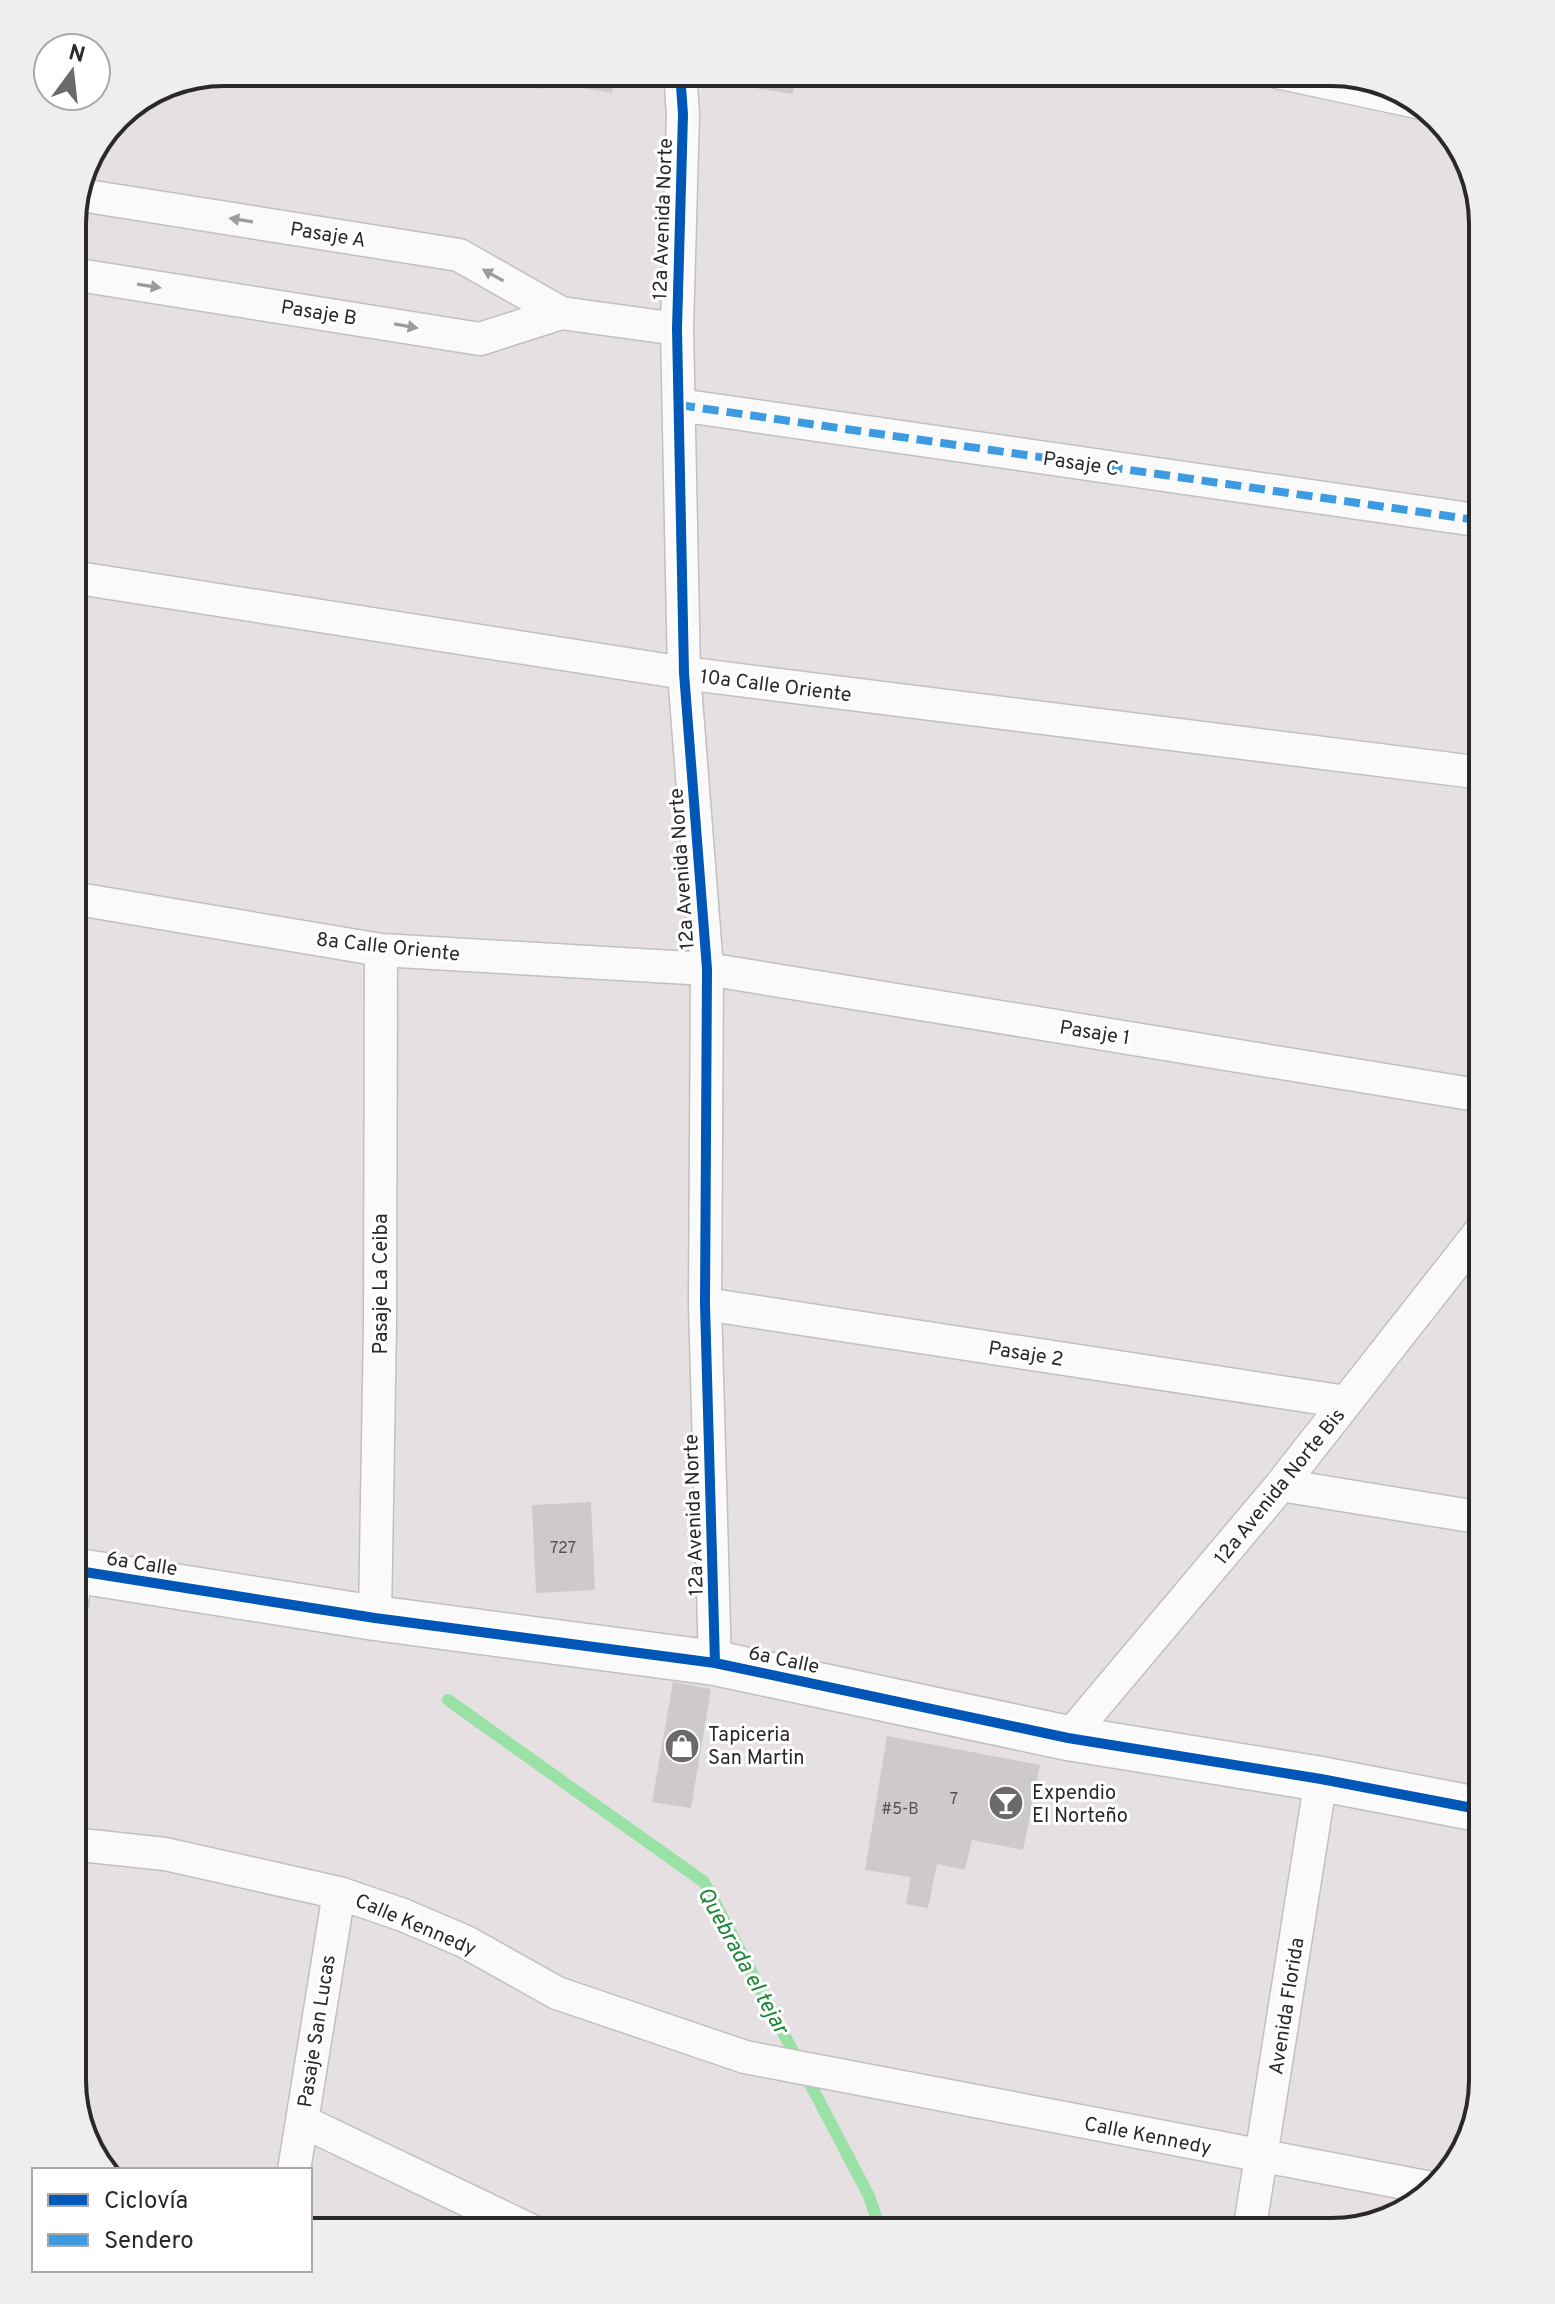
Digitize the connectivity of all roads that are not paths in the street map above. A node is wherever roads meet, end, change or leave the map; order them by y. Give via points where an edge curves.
1 (681, 86) edge
2 (1350, 88) edge
3 (1375, 93) edge
4 (90, 196) edge
5 (86, 276) edge
6 (561, 313) junction
7 (677, 329) junction
8 (679, 405) junction
9 (1469, 519) edge
10 (86, 579) edge
11 (684, 673) junction
12 (1469, 771) edge
13 (86, 900) edge
14 (381, 950) junction
15 (707, 969) junction
16 (1469, 1094) edge
17 (1469, 1246) edge
18 (705, 1304) junction
19 (1346, 1402) junction
20 (1281, 1485) junction
21 (1469, 1516) edge
22 (86, 1583) edge
23 (375, 1618) junction
24 (715, 1663) junction
25 (1068, 1738) junction
26 (1321, 1779) junction
27 (1469, 1807) edge
28 (86, 1846) edge
29 (339, 1893) junction
30 (302, 2121) junction
31 (1262, 2157) junction
32 (294, 2168) edge
33 (1419, 2186) edge
34 (505, 2218) edge
35 (1251, 2218) edge

1 - 7 street, 12a Avenida Norte
2 - 3 street
6 -> 4 street, Pasaje A via 459,255
5 -> 6 street, Pasaje B via 480,339
6 - 7 street
7 - 8 street, 12a Avenida Norte
8 - 9 street, Pasaje C
8 - 11 street, 12a Avenida Norte
10 - 11 street, 10a Calle Oriente
11 - 12 street, 10a Calle Oriente
11 - 15 street, 12a Avenida Norte
13 - 14 street, 8a Calle Oriente
14 - 15 street, 8a Calle Oriente
14 - 23 street, Pasaje La Ceiba
15 - 16 street, Pasaje 1
15 - 18 street, 12a Avenida Norte
17 - 19 street, 12a Avenida Norte Bis
18 - 19 street, Pasaje 2
18 - 24 street, 12a Avenida Norte
19 - 20 street, 12a Avenida Norte Bis
20 - 21 street
20 - 25 street, 12a Avenida Norte Bis
22 - 23 street, 6a Calle
23 - 24 street, 6a Calle
24 - 25 street, 6a Calle
25 - 26 street, 6a Calle
26 - 27 street, 6a Calle
26 - 31 street, Avenida Florida
28 - 29 street, Calle Kennedy via 165,1854
29 - 30 street, Pasaje San Lucas
29 - 31 street, Calle Kennedy via 466,1942 557,1993 745,2057
30 - 32 street, Pasaje San Lucas
30 - 34 street
31 - 33 street, Calle Kennedy
31 - 35 street, Avenida Florida

